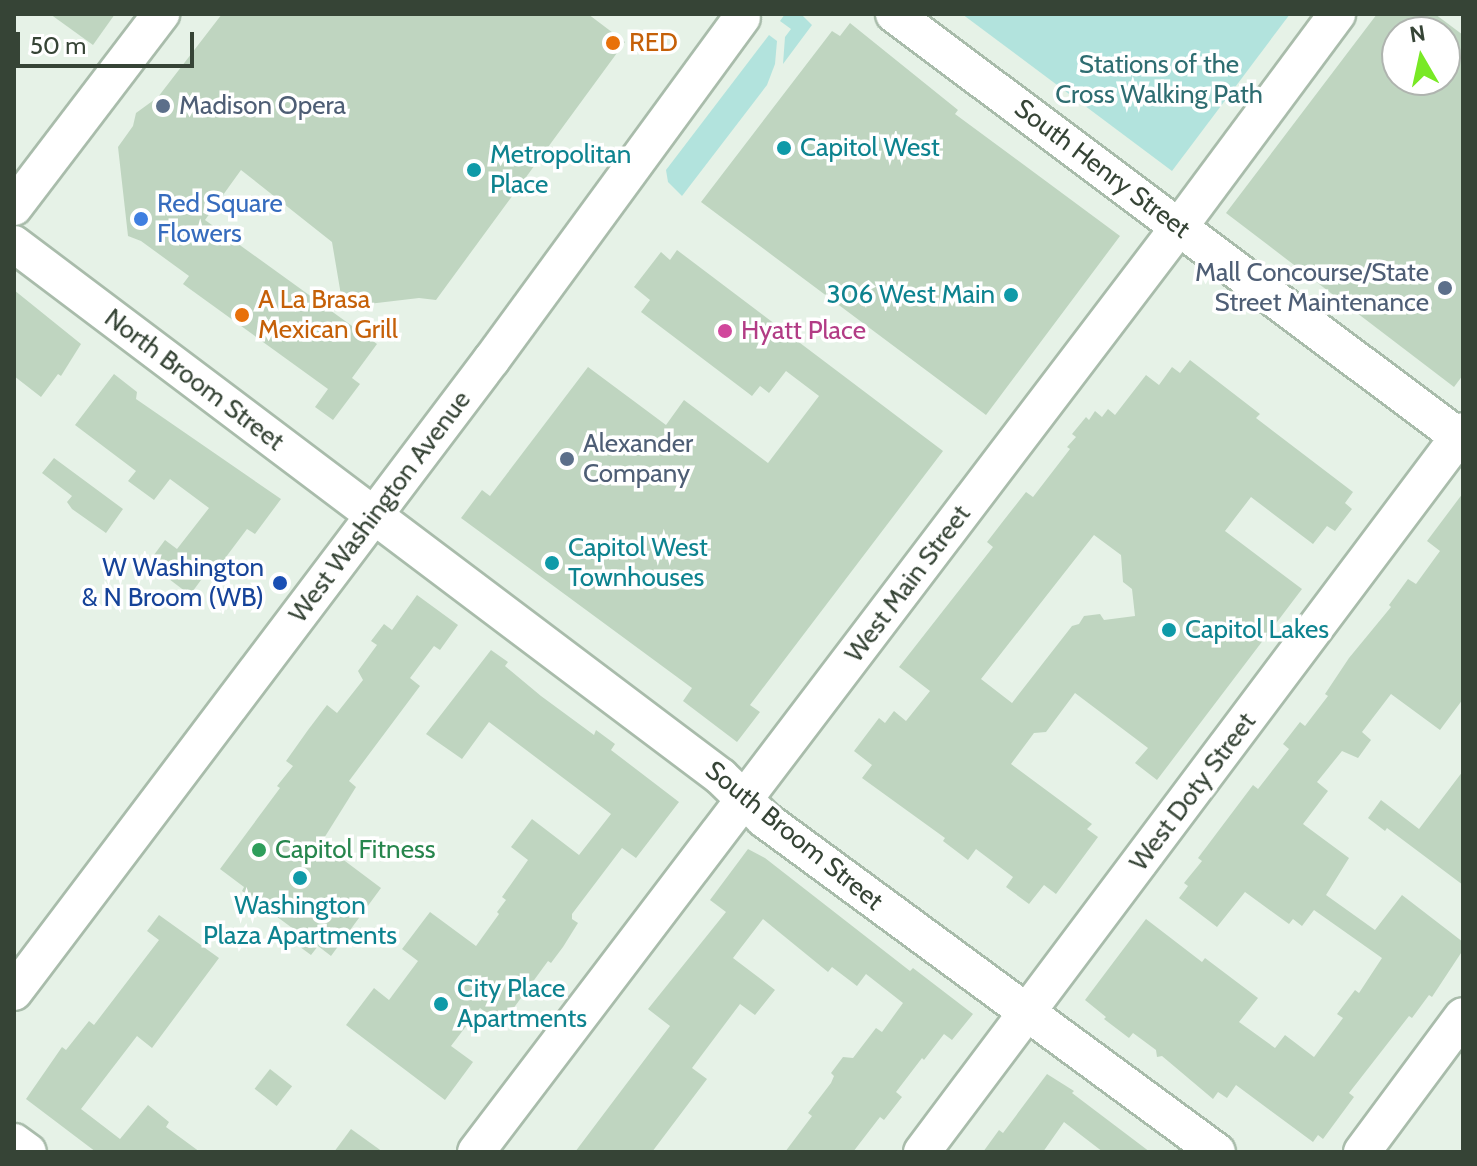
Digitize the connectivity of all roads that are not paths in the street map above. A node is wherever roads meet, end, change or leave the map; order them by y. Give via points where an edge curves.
1 (161, 14) edge
2 (894, 14) edge
3 (1337, 14) edge
4 (749, 15) edge
5 (14, 207) edge
6 (1179, 227) junction
7 (14, 244) edge
8 (1462, 436) edge
9 (374, 515) junction
10 (746, 800) junction
11 (14, 992) edge
12 (1026, 1014) junction
13 (1463, 1016) edge
14 (14, 1142) edge
15 (1371, 1145) edge
16 (28, 1152) edge
17 (476, 1152) edge
18 (922, 1152) edge
19 (1217, 1152) edge

1 - 5 street
2 - 6 street, South Henry Street
3 - 6 street, West Main Street
4 - 9 street, West Washington Avenue
6 - 8 street, South Henry Street
6 - 10 street, West Main Street
7 - 9 street, North Broom Street
8 - 12 street, West Doty Street
9 - 10 street, South Broom Street
9 - 11 street, West Washington Avenue
10 - 12 street, South Broom Street via 764,819
10 - 17 street, West Main Street
12 - 18 street, West Doty Street
12 - 19 street, South Broom Street
13 - 15 street
14 - 16 street

